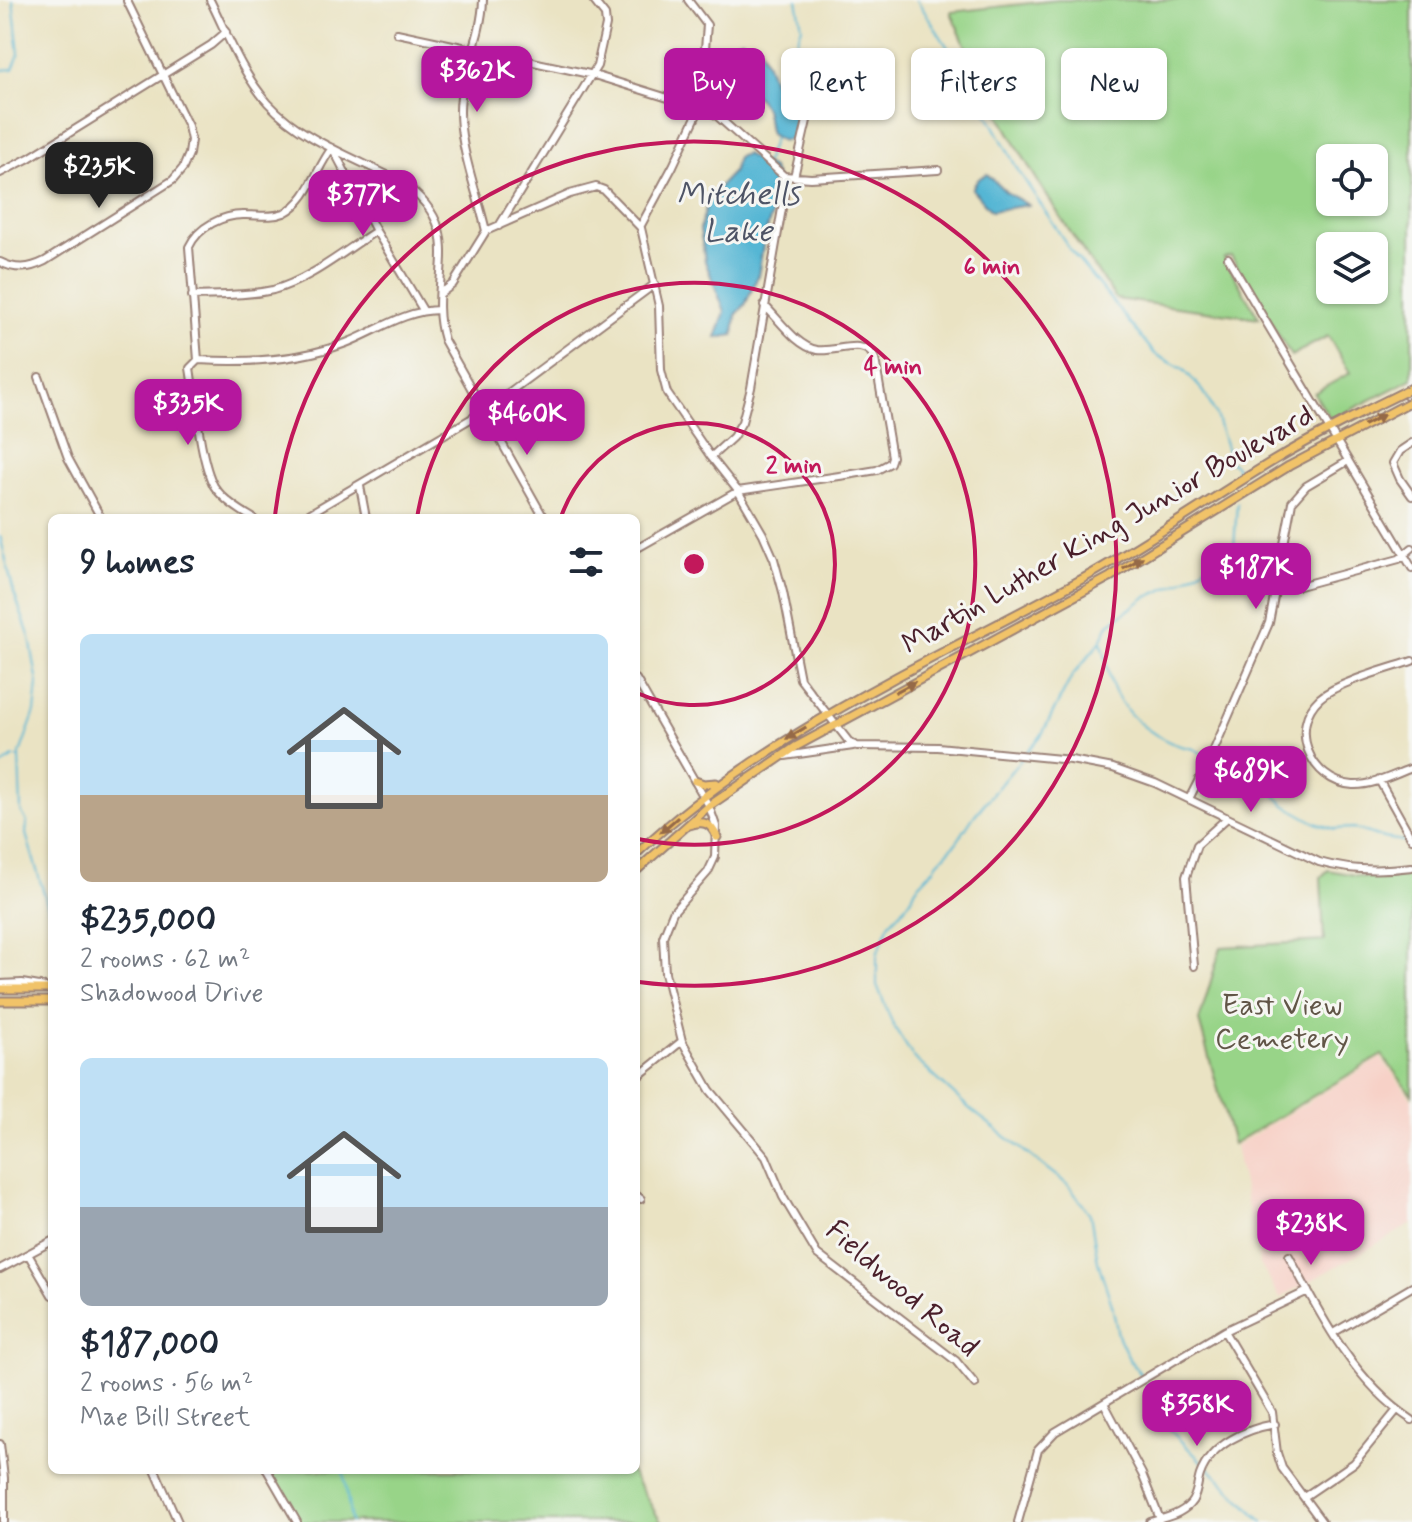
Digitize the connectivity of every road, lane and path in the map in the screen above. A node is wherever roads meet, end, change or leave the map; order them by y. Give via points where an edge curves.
1 (210, 0) edge
2 (483, 0) edge
3 (593, 0) edge
4 (688, 0) edge
5 (127, 1) edge
6 (397, 33) dead end
7 (228, 36) junction
8 (705, 48) edge
9 (475, 49) junction
10 (164, 74) junction
11 (594, 75) junction
12 (664, 97) edge
13 (694, 120) edge
14 (722, 120) edge
15 (807, 120) edge
16 (332, 148) junction
17 (938, 170) dead end
18 (0, 173) edge
19 (784, 176) junction
20 (794, 177) junction
21 (499, 226) junction
22 (640, 227) junction
23 (376, 231) junction
24 (486, 231) junction
25 (1228, 258) dead end
26 (0, 262) edge
27 (655, 284) junction
28 (440, 294) junction
29 (192, 296) junction
30 (764, 305) junction
31 (423, 310) junction
32 (439, 310) junction
33 (198, 360) junction
34 (39, 377) dead end
35 (1411, 389) edge
36 (1412, 401) edge
37 (484, 411) junction
38 (1330, 430) junction
39 (1336, 440) junction
40 (1412, 443) edge
41 (711, 457) junction
42 (1348, 461) junction
43 (360, 486) junction
44 (738, 491) junction
45 (1412, 496) edge
46 (99, 514) edge
47 (247, 514) edge
48 (309, 514) edge
49 (365, 514) edge
50 (542, 514) edge
51 (640, 547) edge
52 (1412, 548) edge
53 (1404, 554) junction
54 (1412, 568) edge
55 (1277, 587) junction
56 (1412, 661) edge
57 (640, 686) edge
58 (828, 715) junction
59 (836, 724) junction
60 (857, 746) junction
61 (778, 758) junction
62 (1412, 768) edge
63 (1379, 780) junction
64 (695, 781) junction
65 (722, 781) junction
66 (703, 796) junction
67 (1189, 799) junction
68 (709, 806) junction
69 (1226, 819) junction
70 (683, 827) junction
71 (717, 837) junction
72 (1412, 839) edge
73 (640, 851) edge
74 (640, 867) edge
75 (1412, 867) edge
76 (1194, 966) dead end
77 (0, 987) edge
78 (48, 989) edge
79 (0, 1001) edge
80 (48, 1001) edge
81 (682, 1041) junction
82 (640, 1075) edge
83 (48, 1243) edge
84 (28, 1254) junction
85 (1289, 1256) dead end
86 (0, 1269) edge
87 (48, 1288) edge
88 (1411, 1288) edge
89 (1308, 1291) junction
90 (1224, 1331) junction
91 (1333, 1333) junction
92 (975, 1384) dead end
93 (1104, 1403) junction
94 (1397, 1410) junction
95 (1412, 1420) edge
96 (1275, 1424) junction
97 (0, 1444) edge
98 (157, 1474) edge
99 (269, 1474) edge
100 (1304, 1497) junction
101 (1160, 1519) junction
102 (4, 1522) edge
103 (178, 1522) edge
104 (297, 1522) edge
105 (1018, 1522) edge
106 (1150, 1522) edge
107 (1322, 1522) edge

1 - 7 street
2 - 9 street
3 - 11 street via 606,25
4 - 8 street via 707,25
5 - 10 street
6 - 9 street
7 - 10 street
7 - 16 street via 269,103
9 - 11 street
9 - 24 street via 461,98 462,118
10 - 18 street
10 - 26 street via 188,126 190,147 173,180 45,261 25,268
11 - 12 street
11 - 21 street
13 - 22 street
14 - 19 street
15 - 20 street
16 - 23 street
16 - 28 street via 401,182 424,202 443,244
16 - 29 street via 312,185 284,212 226,218 194,237 189,247
17 - 20 street
19 - 20 street
19 - 30 street
21 - 22 street via 596,187
21 - 24 street
22 - 27 street
23 - 29 street via 273,290
23 - 31 street
24 - 28 street via 453,284
25 - 38 street
27 - 37 street
27 - 41 street via 667,393
28 - 32 street
29 - 33 street
30 - 41 street via 742,422
30 - 44 street via 803,344 817,350 861,346 872,351 892,457 884,467 853,474
31 - 32 street
31 - 33 street via 315,351 251,361
32 - 37 street via 448,347
33 - 47 street via 190,368 206,460 214,485
34 - 46 street via 68,458
35 - 38 main road, Martin Luther King Junior Boulevard
39 -> 36 main road, Martin Luther King Junior Boulevard
37 - 43 street
37 - 50 street
38 - 39 street
38 - 58 main road, Martin Luther King Junior Boulevard via 1093,573
39 - 42 street
59 -> 39 main road, Martin Luther King Junior Boulevard via 1110,577
40 - 45 street via 1393,463
41 - 44 street
42 - 53 street
42 - 55 street via 1295,496
43 - 48 street
43 - 49 street
44 - 51 street
44 - 58 street via 774,559 800,679
52 - 53 street
53 - 54 street
53 - 55 street via 1351,573
55 - 67 street via 1262,644
56 - 63 street via 1328,691 1307,720 1306,745 1318,770 1350,785
57 - 64 street
58 - 59 street
58 -> 65 main road, Martin Luther King Junior Boulevard
59 - 60 street
59 - 61 main road, Martin Luther King Junior Boulevard
60 - 61 street
60 - 67 street via 938,747 1095,764
61 - 68 main road, Martin Luther King Junior Boulevard
62 - 63 street
63 - 72 street
64 - 65 main road
64 - 66 street
65 - 66 main road, Martin Luther King Junior Boulevard
66 - 68 street
66 -> 73 main road, Martin Luther King Junior Boulevard
67 - 69 street
68 - 70 main road, Martin Luther King Junior Boulevard
68 - 71 street
69 - 75 street via 1338,867
69 - 76 street via 1197,845 1186,877
70 - 71 main road via 704,822
70 - 74 main road, Martin Luther King Junior Boulevard
71 - 81 street, Fieldwood Road via 708,872 673,912 663,937 665,973
77 - 78 main road
79 - 80 main road
81 - 82 street
81 - 92 street, Fieldwood Road via 710,1090 761,1149 817,1254 956,1361
83 - 84 street
84 - 86 street
84 - 87 street
85 - 89 street
88 - 91 street
89 - 90 street
89 - 91 street
90 - 93 street
90 - 96 street
91 - 94 street via 1356,1368
93 - 101 street
93 - 105 street via 1044,1442
94 - 95 street
94 - 100 street via 1354,1463
96 - 100 street via 1279,1461
96 - 101 street via 1255,1428 1221,1447 1204,1466 1191,1504
97 - 102 street
98 - 103 street
99 - 104 street
100 - 107 street
101 - 106 street

